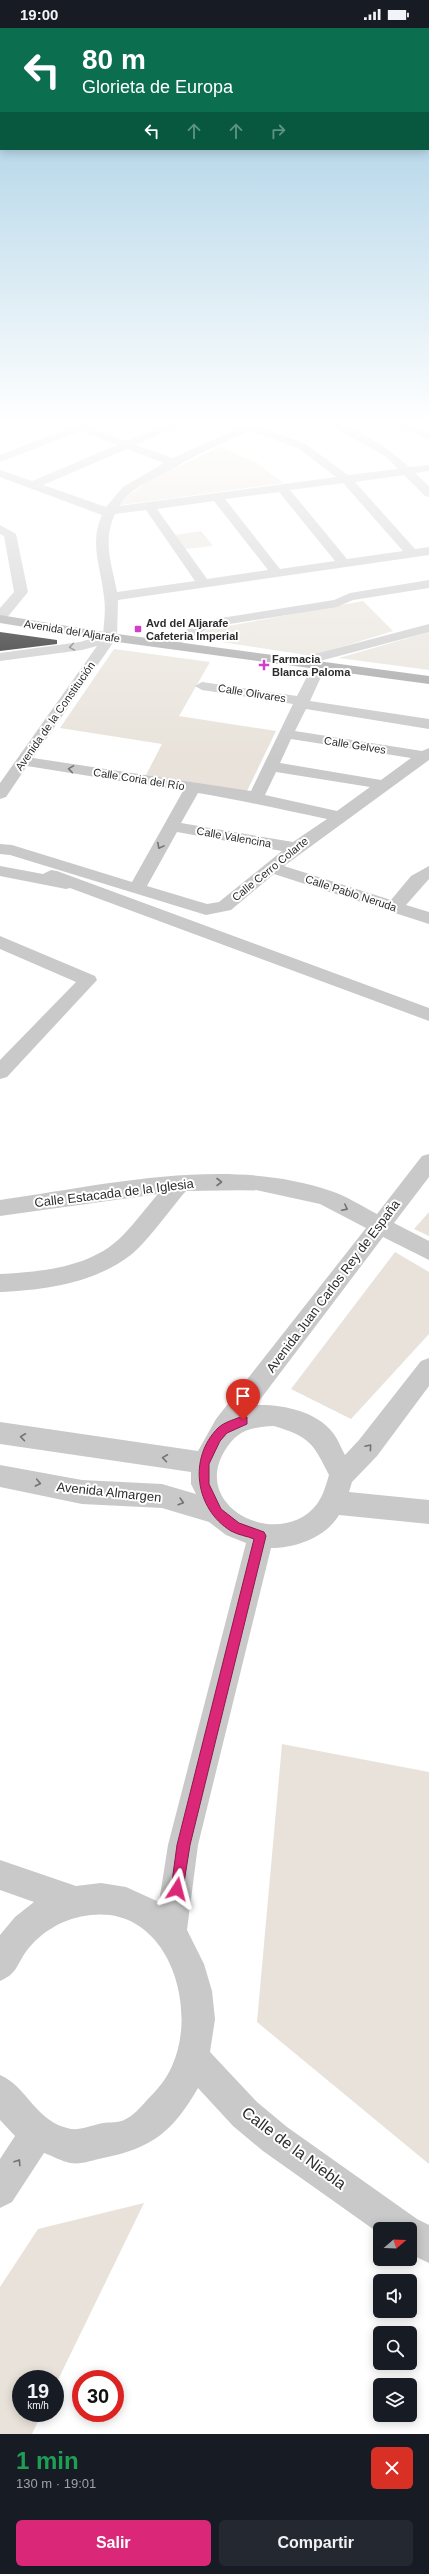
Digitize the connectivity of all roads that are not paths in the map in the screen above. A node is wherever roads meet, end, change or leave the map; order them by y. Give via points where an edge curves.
1 (6, 535) edge
2 (102, 535) edge
3 (170, 535) edge
4 (247, 535) edge
5 (320, 535) edge
6 (395, 535) edge
7 (429, 551) edge
8 (412, 554) junction
9 (15, 558) junction
10 (0, 559) edge
11 (343, 564) junction
12 (277, 573) junction
13 (203, 583) junction
14 (429, 584) edge
15 (111, 597) junction
16 (0, 618) edge
17 (429, 628) edge
18 (110, 637) junction
19 (169, 644) junction
20 (0, 657) edge
21 (298, 663) junction
22 (319, 666) junction
23 (429, 680) edge
24 (202, 686) dead end
25 (302, 702) junction
26 (429, 724) edge
27 (286, 734) junction
28 (427, 754) edge
29 (22, 761) junction
30 (271, 766) junction
31 (384, 785) junction
32 (192, 788) junction
33 (0, 794) edge
34 (256, 797) junction
35 (339, 816) junction
36 (171, 826) junction
37 (296, 848) junction
38 (0, 849) edge
39 (0, 858) edge
40 (272, 868) junction
41 (429, 870) edge
42 (0, 871) edge
43 (71, 884) junction
44 (137, 889) junction
45 (395, 907) junction
46 (429, 918) edge
47 (0, 942) edge
48 (429, 1015) edge
49 (0, 1072) edge
50 (429, 1162) edge
51 (180, 1183) junction
52 (0, 1208) edge
53 (379, 1225) junction
54 (429, 1251) edge
55 (0, 1283) edge
56 (429, 1368) edge
57 (223, 1430) junction
58 (0, 1433) edge
59 (204, 1463) junction
60 (342, 1475) junction
61 (0, 1476) edge
62 (332, 1503) junction
63 (217, 1512) junction
64 (429, 1512) edge
65 (261, 1536) junction
66 (0, 1875) edge
67 (72, 1900) junction
68 (171, 1932) junction
69 (0, 1965) edge
70 (193, 2058) junction
71 (0, 2092) edge
72 (37, 2133) junction
73 (0, 2190) edge
74 (393, 2222) edge
75 (417, 2238) edge
76 (429, 2245) edge

1 - 9 street
2 - 15 street via 102,557
3 - 13 street
4 - 12 street
5 - 11 street
6 - 8 street
7 - 8 street
8 - 11 street
9 - 10 street
9 - 16 street via 22,592
11 - 12 street
12 - 13 street
13 - 15 street
14 - 19 street via 350,597 337,603 207,624
15 - 18 street
16 - 18 main road, Avenida del Aljarafe
17 - 21 street
18 - 19 main road, Avenida del Aljarafe
18 -> 20 street via 82,646
18 - 29 street, Avenida de la Constitución
19 - 21 main road, Avenida del Aljarafe
21 - 22 main road, Avenida del Aljarafe
22 - 23 main road, Avenida del Aljarafe
22 - 25 street
24 - 25 street, Calle Olivares
25 - 26 street, Calle Olivares
25 - 27 street
27 - 28 street, Calle Gelves
27 - 30 street
28 - 31 street, Calle Cerro Colarte
32 -> 29 street, Calle Coria del Río
29 - 33 street, Avenida de la Constitución
30 - 31 street
30 - 34 street
31 - 35 street, Calle Cerro Colarte
32 - 34 street, Calle Coria del Río
32 - 36 street
34 - 35 street, Calle Coria del Río via 266,802
35 - 37 street, Calle Cerro Colarte
36 - 37 street, Calle Valencina
36 -> 44 street
37 - 40 street, Calle Cerro Colarte
38 - 44 street, Calle Cerro Colarte via 12,850
39 - 43 street
40 - 44 street, Calle Cerro Colarte via 225,906 206,910
40 - 45 street, Calle Pablo Neruda
41 - 45 street via 417,880
42 - 43 street via 59,884
43 - 48 street via 198,928
45 - 46 street, Calle Pablo Neruda
47 - 49 street via 88,980
50 - 53 street, Avenida Juan Carlos Rey de España
51 - 52 street, Calle Estacada de la Iglesia
51 -> 53 street, Calle Estacada de la Iglesia via 256,1182 325,1198
51 - 55 street via 125,1247 85,1271 26,1282
53 - 54 street, Calle Estacada de la Iglesia
53 - 57 street, Avenida Juan Carlos Rey de España
60 -> 56 street via 368,1448
57 - 59 street
57 - 60 street via 253,1416 274,1415 296,1420 324,1440
59 -> 58 street
59 - 63 street via 204,1484
60 - 62 street
61 -> 63 street, Avenida Almargen via 82,1492 162,1496
62 - 64 street
62 - 65 street via 326,1513 308,1528 285,1536
63 - 65 street via 235,1527
65 - 68 street via 183,1845
66 - 67 street
67 - 68 street via 109,1897 143,1908
67 - 69 street via 28,1925 7,1950
68 - 70 street via 191,1967 199,2014
70 - 72 street via 183,2083 165,2108 132,2135 74,2147
70 - 74 street, Calle de la Niebla via 245,2114 263,2129
71 - 72 street via 22,2122
73 -> 72 street
75 - 76 street

